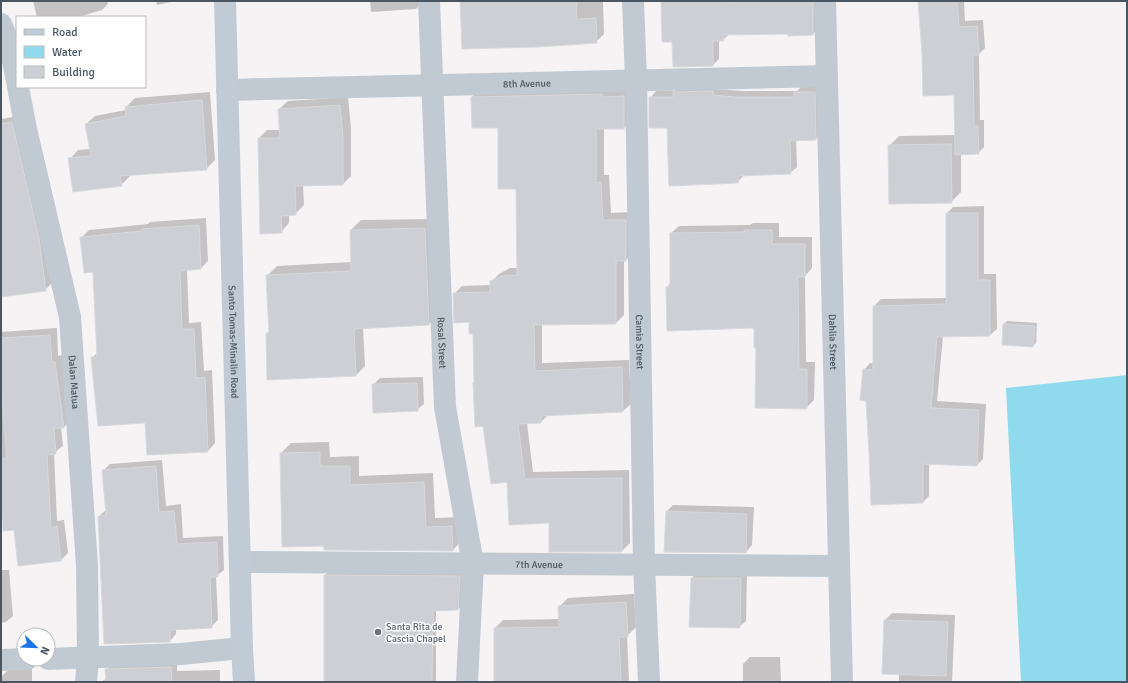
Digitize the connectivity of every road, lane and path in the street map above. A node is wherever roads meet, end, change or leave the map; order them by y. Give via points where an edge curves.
1 (225, 1) edge
2 (429, 1) edge
3 (633, 1) edge
4 (825, 1) edge
5 (1, 24) edge
6 (16, 76) edge
7 (827, 76) junction
8 (636, 80) junction
9 (432, 85) junction
10 (18, 88) edge
11 (227, 90) junction
12 (240, 562) junction
13 (473, 564) junction
14 (644, 565) junction
15 (839, 566) junction
16 (242, 648) junction
17 (88, 658) junction
18 (16, 659) edge
19 (56, 659) edge
20 (1, 660) edge
21 (86, 682) edge
22 (244, 682) edge
23 (467, 682) edge
24 (649, 682) edge
25 (842, 682) edge

1 - 11 main road, Santo Tomas-Minalin Road
2 - 9 street, Rosal Street
3 - 8 street, Camia Street
4 - 7 street, Dahlia Street
5 - 6 street via 10,46
7 - 8 street, 8th Avenue
7 - 15 street, Dahlia Street
8 - 9 street, 8th Avenue
8 - 14 street, Camia Street
9 - 11 street, 8th Avenue
9 - 13 street, Rosal Street via 444,407
10 - 17 street, Dalan Matua via 70,317 87,566
11 - 12 main road, Santo Tomas-Minalin Road
12 - 13 street, 7th Avenue
12 - 16 main road, Santo Tomas-Minalin Road
13 - 14 street, 7th Avenue
13 - 23 street, Rosal Street
14 - 15 street, 7th Avenue
14 - 24 street, Camia Street
15 - 25 street, Dahlia Street
16 - 17 street via 181,654
16 - 22 main road, Santo Tomas-Minalin Road
17 - 19 street
17 - 21 street, Dalan Matua
18 - 20 street

